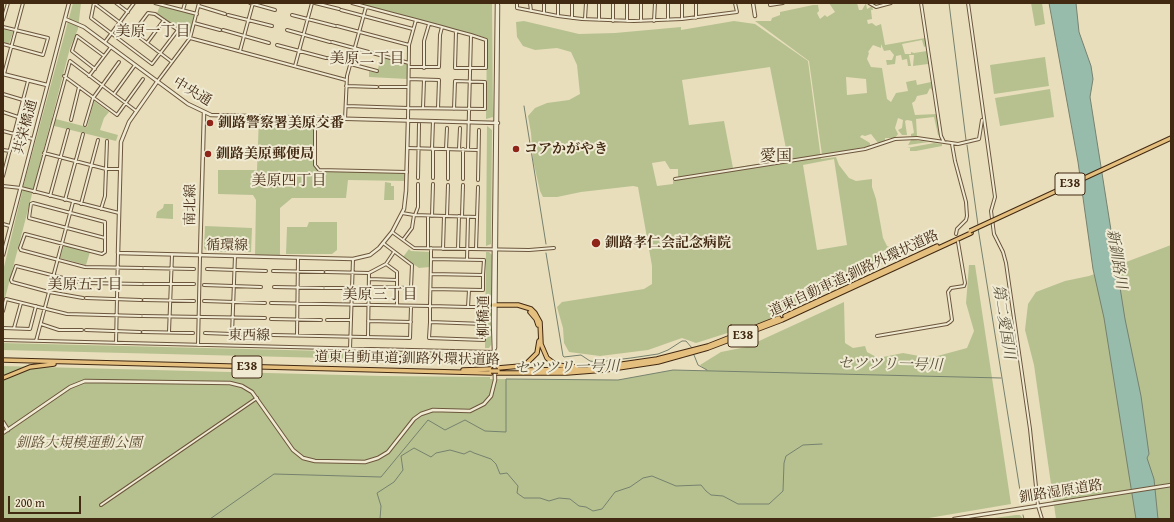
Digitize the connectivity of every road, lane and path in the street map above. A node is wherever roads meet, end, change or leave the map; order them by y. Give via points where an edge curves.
1 (8, 3) edge
2 (23, 3) edge
3 (69, 3) edge
4 (94, 3) edge
5 (116, 3) edge
6 (134, 3) edge
7 (155, 3) edge
8 (185, 3) edge
9 (199, 3) edge
10 (252, 3) edge
11 (314, 3) edge
12 (352, 3) edge
13 (497, 3) edge
14 (517, 3) edge
15 (530, 3) edge
16 (544, 3) edge
17 (558, 3) edge
18 (572, 3) edge
19 (586, 3) edge
20 (599, 3) edge
21 (613, 3) edge
22 (627, 3) edge
23 (641, 3) edge
24 (654, 3) edge
25 (668, 3) edge
26 (682, 3) edge
27 (696, 3) edge
28 (735, 3) edge
29 (753, 3) edge
30 (770, 3) edge
31 (783, 3) edge
32 (869, 3) edge
33 (891, 3) edge
34 (921, 3) edge
35 (968, 3) edge
36 (199, 6) junction
37 (366, 7) junction
38 (183, 10) junction
39 (275, 10) dead end
40 (530, 11) junction
41 (128, 12) junction
42 (544, 13) junction
43 (196, 14) junction
44 (225, 14) dead end
45 (228, 15) dead end
46 (292, 15) dead end
47 (363, 16) junction
48 (558, 16) junction
49 (755, 16) dead end
50 (572, 18) junction
51 (696, 18) junction
52 (65, 19) junction
53 (308, 19) junction
54 (586, 19) junction
55 (682, 19) junction
56 (3, 20) edge
57 (164, 20) junction
58 (249, 20) junction
59 (416, 20) junction
60 (599, 20) junction
61 (668, 20) junction
62 (613, 21) junction
63 (627, 21) junction
64 (641, 21) junction
65 (654, 21) junction
66 (120, 23) junction
67 (194, 23) junction
68 (429, 24) junction
69 (272, 26) dead end
70 (3, 27) edge
71 (442, 27) junction
72 (16, 30) junction
73 (287, 30) dead end
74 (414, 30) junction
75 (456, 31) junction
76 (358, 32) junction
77 (133, 33) junction
78 (111, 34) junction
79 (304, 35) junction
80 (244, 36) junction
81 (471, 36) junction
82 (190, 38) junction
83 (105, 42) junction
84 (147, 43) junction
85 (269, 43) dead end
86 (3, 44) edge
87 (277, 45) dead end
88 (11, 46) junction
89 (409, 46) junction
90 (111, 47) junction
91 (355, 48) junction
92 (240, 51) junction
93 (299, 51) junction
94 (161, 53) junction
95 (104, 56) junction
96 (119, 62) dead end
97 (172, 62) junction
98 (409, 63) junction
99 (350, 64) junction
100 (135, 65) junction
101 (296, 66) junction
102 (409, 67) junction
103 (424, 68) junction
104 (470, 68) junction
105 (95, 69) junction
106 (377, 71) dead end
107 (3, 74) edge
108 (64, 76) junction
109 (89, 76) junction
110 (409, 79) junction
111 (143, 80) dead end
112 (346, 80) junction
113 (424, 80) junction
114 (28, 81) junction
115 (470, 81) junction
116 (158, 82) junction
117 (47, 85) junction
118 (102, 85) junction
119 (346, 86) junction
120 (79, 87) junction
121 (408, 88) junction
122 (3, 94) edge
123 (114, 94) junction
124 (93, 98) junction
125 (23, 100) junction
126 (126, 103) junction
127 (346, 106) junction
128 (408, 108) junction
129 (423, 108) junction
130 (438, 108) junction
131 (454, 108) junction
132 (469, 109) junction
133 (136, 111) junction
134 (3, 112) edge
135 (204, 113) junction
136 (18, 117) junction
137 (983, 118) junction
138 (315, 119) junction
139 (346, 119) junction
140 (71, 120) dead end
141 (408, 120) junction
142 (433, 121) junction
143 (469, 122) junction
144 (496, 123) junction
145 (419, 124) dead end
146 (85, 125) dead end
147 (447, 128) dead end
148 (460, 128) dead end
149 (68, 130) dead end
150 (478, 130) dead end
151 (3, 131) edge
152 (14, 134) junction
153 (83, 134) dead end
154 (33, 139) junction
155 (1171, 139) edge
156 (98, 140) dead end
157 (107, 141) dead end
158 (945, 142) junction
159 (952, 144) junction
160 (407, 148) junction
161 (418, 148) junction
162 (433, 149) junction
163 (447, 149) junction
164 (459, 149) junction
165 (463, 149) junction
166 (468, 149) junction
167 (3, 150) edge
168 (478, 150) junction
169 (10, 151) junction
170 (44, 153) junction
171 (60, 157) junction
172 (76, 161) junction
173 (91, 166) junction
174 (4, 168) edge
175 (106, 169) junction
176 (120, 169) junction
177 (407, 172) junction
178 (3, 176) edge
179 (418, 178) dead end
180 (433, 178) dead end
181 (448, 179) dead end
182 (463, 179) dead end
183 (675, 179) dead end
184 (478, 180) dead end
185 (418, 184) dead end
186 (433, 184) dead end
187 (448, 185) dead end
188 (463, 185) dead end
189 (3, 186) edge
190 (478, 187) dead end
191 (21, 188) junction
192 (34, 192) junction
193 (50, 196) junction
194 (65, 200) junction
195 (73, 202) junction
196 (81, 204) junction
197 (101, 209) junction
198 (70, 213) junction
199 (402, 213) junction
200 (118, 214) junction
201 (415, 215) junction
202 (428, 216) junction
203 (432, 216) junction
204 (444, 216) junction
205 (447, 216) junction
206 (460, 216) junction
207 (468, 216) junction
208 (477, 217) junction
209 (3, 224) edge
210 (10, 226) junction
211 (66, 228) junction
212 (392, 232) junction
213 (970, 232) junction
214 (956, 234) dead end
215 (105, 238) junction
216 (403, 240) junction
217 (958, 242) dead end
218 (62, 243) junction
219 (383, 243) junction
220 (428, 248) junction
221 (431, 248) junction
222 (443, 248) junction
223 (554, 248) dead end
224 (458, 249) junction
225 (467, 249) junction
226 (476, 249) junction
227 (495, 250) junction
228 (394, 252) junction
229 (118, 253) junction
230 (3, 255) edge
231 (172, 255) junction
232 (200, 256) junction
233 (234, 256) junction
234 (298, 258) junction
235 (353, 259) junction
236 (431, 259) junction
237 (467, 259) junction
238 (58, 260) junction
239 (386, 264) junction
240 (117, 267) junction
241 (171, 268) junction
242 (194, 269) dead end
243 (207, 269) dead end
244 (234, 270) junction
245 (266, 271) dead end
246 (273, 271) dead end
247 (298, 271) junction
248 (352, 273) junction
249 (369, 273) junction
250 (431, 274) junction
251 (483, 275) junction
252 (53, 276) junction
253 (369, 279) junction
254 (397, 280) junction
255 (117, 283) junction
256 (170, 284) junction
257 (194, 284) dead end
258 (204, 285) dead end
259 (234, 286) junction
260 (261, 287) dead end
261 (274, 287) dead end
262 (298, 287) junction
263 (352, 288) junction
264 (369, 288) junction
265 (397, 288) junction
266 (430, 289) junction
267 (469, 290) junction
268 (49, 292) junction
269 (82, 298) dead end
270 (86, 298) dead end
271 (116, 299) junction
272 (170, 300) junction
273 (194, 301) dead end
274 (204, 301) dead end
275 (21, 302) junction
276 (233, 302) junction
277 (265, 303) dead end
278 (271, 303) dead end
279 (297, 303) junction
280 (352, 304) junction
281 (368, 305) junction
282 (397, 305) junction
283 (36, 306) junction
284 (411, 306) junction
285 (430, 306) junction
286 (495, 306) junction
287 (468, 307) junction
288 (45, 308) junction
289 (3, 311) edge
290 (116, 315) junction
291 (170, 316) junction
292 (199, 317) junction
293 (233, 318) junction
294 (265, 318) dead end
295 (270, 318) dead end
296 (297, 319) junction
297 (321, 320) dead end
298 (327, 320) dead end
299 (351, 320) junction
300 (368, 321) junction
301 (411, 322) junction
302 (430, 322) junction
303 (41, 324) junction
304 (484, 324) junction
305 (3, 328) edge
306 (14, 328) junction
307 (82, 330) dead end
308 (86, 330) dead end
309 (116, 331) junction
310 (169, 332) junction
311 (194, 333) dead end
312 (204, 333) dead end
313 (232, 334) junction
314 (259, 335) dead end
315 (273, 335) dead end
316 (296, 335) junction
317 (351, 336) junction
318 (876, 336) dead end
319 (368, 337) junction
320 (3, 340) edge
321 (36, 341) junction
322 (116, 343) junction
323 (198, 345) junction
324 (350, 349) junction
325 (494, 352) junction
326 (3, 359) edge
327 (75, 363) junction
328 (605, 367) junction
329 (491, 371) junction
330 (498, 371) junction
331 (3, 378) edge
332 (257, 398) junction
333 (3, 422) edge
334 (8, 430) junction
335 (3, 432) edge
336 (1171, 485) edge
337 (101, 505) dead end
338 (1040, 506) junction
339 (954, 519) edge
340 (1042, 519) edge

1 - 56 street
2 - 72 street
3 - 52 street, 共栄橋通
4 - 66 street
4 - 78 street via 91,18
5 - 41 street
6 - 41 street
7 - 38 street
8 - 38 street
9 - 36 street
10 - 39 street
10 - 58 street
11 - 47 street
11 - 53 street
12 - 37 street
13 - 144 street, 柳橋通
14 - 40 street via 517,8
15 - 40 street
16 - 42 street
17 - 48 street
18 - 50 street
19 - 54 street
20 - 60 street
21 - 62 street
22 - 63 street
23 - 64 street
24 - 65 street
25 - 61 street
26 - 55 street
27 - 51 street
28 - 51 street via 737,12
29 - 49 street
30 - 31 street
32 - 33 street via 876,7
34 - 158 street via 941,136
35 - 137 street
36 - 43 street
36 - 44 street
37 - 47 street
37 - 59 street
38 - 43 street
40 - 42 street
41 - 66 street
42 - 48 street
43 - 67 street
45 - 58 street
46 - 53 street
47 - 74 street
47 - 76 street
48 - 50 street
50 - 54 street
51 - 55 street
52 - 83 street, 中央通 via 78,23
52 - 117 street, 共栄橋通
53 - 76 street
53 - 79 street
54 - 60 street
55 - 61 street
57 - 77 street via 148,13
57 - 84 street
57 - 94 street via 178,30
58 - 69 street
58 - 80 street
59 - 68 street
59 - 74 street
60 - 62 street
61 - 65 street
62 - 63 street
63 - 64 street
64 - 65 street
66 - 77 street
66 - 78 street
67 - 80 street
67 - 82 street
68 - 71 street
68 - 103 street via 424,41
70 - 72 street
71 - 75 street
71 - 103 street via 439,68
72 - 88 street
72 - 88 street via 48,38 43,55
73 - 79 street
74 - 89 street
75 - 81 street
75 - 104 street via 455,68
76 - 89 street
76 - 91 street
77 - 84 street
78 - 83 street
78 - 94 street via 152,64
79 - 91 street
79 - 93 street
80 - 85 street
80 - 92 street
81 - 104 street
81 - 104 street via 486,40 486,68
82 - 92 street
82 - 97 street
83 - 90 street, 中央通
84 - 94 street
86 - 88 street
87 - 93 street
88 - 107 street
89 - 98 street
90 - 95 street
90 - 100 street, 中央通
91 - 98 street
91 - 99 street
92 - 101 street
93 - 99 street
93 - 101 street
94 - 97 street
95 - 105 street
95 - 105 street via 77,36 72,51
96 - 118 street
97 - 116 street
98 - 102 street
99 - 106 street
99 - 112 street
100 - 116 street, 中央通
100 - 123 street
101 - 112 street
102 - 103 street
102 - 110 street
104 - 115 street
105 - 109 street
107 - 114 street
108 - 109 street via 70,61
108 - 120 street
108 - 170 street
109 - 118 street
110 - 113 street
110 - 121 street
111 - 126 street
112 - 119 street
113 - 129 street
113 - 130 street via 439,80
114 - 117 street
114 - 125 street
115 - 131 street via 455,81
115 - 132 street
115 - 132 street via 485,82 485,109
116 - 133 street
116 - 135 street, 中央通
117 - 154 street, 共栄橋通
118 - 123 street
118 - 124 street
119 - 121 street
119 - 127 street
120 - 124 street
120 - 140 street
121 - 128 street
122 - 125 street
123 - 126 street
124 - 126 street via 117,115
124 - 146 street
125 - 136 street
126 - 133 street
127 - 128 street
127 - 139 street
128 - 129 street
128 - 141 street
129 - 130 street
130 - 131 street
131 - 132 street
132 - 143 street
133 - 176 street via 123,134
134 - 136 street
135 - 138 street, 中央通 via 230,117
135 - 232 street, 南北線
136 - 152 street
137 - 159 street via 979,139
137 - 338 street via 995,197 991,211 993,226 996,242 1006,262
138 - 139 street, 中央通
138 - 177 street via 315,165 319,170
139 - 141 street, 中央通
141 - 142 street, 中央通
141 - 160 street, 循環線
142 - 143 street, 中央通
142 - 162 street
143 - 144 street, 中央通
143 - 166 street
144 - 227 street, 柳橋通
145 - 161 street
147 - 163 street
148 - 164 street
149 - 171 street
150 - 168 street
151 - 152 street
152 - 154 street
152 - 169 street
153 - 172 street
154 - 191 street, 共栄橋通
155 - 213 highway, 道東自動車道;釧路外環状道路 / E38, bridge
156 - 173 street
157 - 175 street
158 - 159 street
158 - 183 street via 917,138 895,139 865,149
159 - 214 street via 967,216 956,228
160 - 161 street
160 - 177 street, 循環線
161 - 162 street
161 - 179 street
162 - 163 street
162 - 180 street
163 - 164 street
163 - 181 street
164 - 165 street
165 - 166 street
165 - 182 street
166 - 168 street
167 - 169 street
168 - 184 street
169 - 174 street
170 - 171 street
170 - 192 street
171 - 172 street
171 - 193 street
172 - 173 street
172 - 194 street
173 - 175 street
173 - 196 street
174 - 178 street
175 - 176 street
175 - 197 street via 105,196
176 - 200 street
177 - 199 street, 循環線
185 - 201 street via 418,207
186 - 203 street
187 - 205 street
188 - 206 street
189 - 191 street
190 - 208 street
191 - 192 street
191 - 210 street, 共栄橋通
192 - 193 street
193 - 194 street
194 - 195 street
195 - 196 street
195 - 198 street
196 - 197 street
197 - 200 street
198 - 211 street
198 - 211 street via 31,204 29,218
198 - 215 street via 105,222
199 - 201 street
199 - 212 street, 循環線
200 - 229 street
201 - 202 street
201 - 216 street via 412,228
202 - 203 street
202 - 220 street
203 - 204 street
204 - 205 street
204 - 222 street
205 - 206 street
206 - 207 street
206 - 224 street
207 - 208 street
207 - 225 street
208 - 226 street
209 - 210 street
210 - 230 street, 共栄橋通
211 - 215 street
211 - 218 street
212 - 216 street
212 - 219 street, 循環線
213 - 328 highway, 道東自動車道;釧路外環状道路 / E38 via 733,337 657,359
213 - 330 highway, 道東自動車道;釧路外環状道路 / E38 via 764,328 708,348 658,362 605,370 567,373
215 - 218 street via 105,252 102,254
216 - 220 street via 414,248
217 - 318 street via 965,283 964,286 951,288 948,292 952,320
218 - 238 street
218 - 238 street via 25,234 20,248
219 - 228 street
219 - 235 street, 循環線 via 370,254
220 - 221 street
221 - 222 street
221 - 236 street
222 - 224 street
223 - 227 street
224 - 225 street
225 - 226 street
225 - 237 street
226 - 227 street
227 - 286 street, 柳橋通
228 - 239 street
228 - 265 street via 412,265 411,288
229 - 231 street, 循環線
229 - 240 street
231 - 232 street, 循環線
231 - 241 street
232 - 233 street, 循環線
232 - 292 street, 南北線
233 - 234 street, 循環線
233 - 244 street
234 - 235 street, 循環線
234 - 247 street
235 - 248 street
236 - 237 street
236 - 250 street
237 - 251 street via 484,260
238 - 240 street via 85,267
238 - 252 street
239 - 249 street
239 - 254 street via 397,272
240 - 241 street
240 - 255 street
241 - 242 street
241 - 256 street
243 - 244 street
244 - 245 street
244 - 259 street
246 - 247 street
247 - 248 street
247 - 262 street
248 - 249 street
248 - 263 street
249 - 253 street
250 - 251 street
250 - 266 street
251 - 267 street via 483,290
252 - 255 street via 84,283
252 - 268 street
252 - 268 street via 16,266 11,280
253 - 254 street
253 - 264 street
254 - 265 street
255 - 256 street
255 - 271 street
256 - 257 street
256 - 272 street
258 - 259 street
259 - 260 street
259 - 276 street
261 - 262 street
262 - 263 street
262 - 279 street
263 - 280 street
264 - 265 street
264 - 281 street
265 - 282 street
266 - 267 street
266 - 285 street
267 - 287 street
268 - 269 street
268 - 288 street
270 - 271 street
271 - 272 street
271 - 290 street
272 - 273 street
272 - 291 street
274 - 276 street
275 - 283 street
275 - 289 street via 6,299
275 - 306 street
276 - 277 street
276 - 293 street
278 - 279 street
279 - 280 street
279 - 296 street
280 - 281 street
280 - 299 street
281 - 282 street
281 - 300 street
282 - 284 street
283 - 288 street
283 - 306 street via 30,329
284 - 285 street
284 - 301 street
285 - 287 street
285 - 302 street
286 - 325 street, 柳橋通
286 - 328 highway via 523,306 535,313 540,322 544,354 556,365
286 - 330 highway via 526,310 533,314 539,327 538,348 531,361
287 - 304 street via 483,307
288 - 290 street via 67,314
288 - 303 street
290 - 291 street
290 - 309 street
291 - 292 street
291 - 310 street
292 - 293 street
292 - 323 street, 南北線
293 - 294 street
293 - 313 street
295 - 296 street
296 - 297 street
296 - 316 street
298 - 299 street
299 - 317 street
300 - 301 street
300 - 319 street
301 - 319 street via 410,338
302 - 304 street
302 - 304 street via 429,338 484,340
303 - 307 street via 59,330
303 - 321 street
305 - 306 street
308 - 309 street
309 - 310 street
309 - 322 street
310 - 311 street
312 - 313 street
313 - 314 street
315 - 316 street
316 - 317 street
317 - 319 street
317 - 324 street
320 - 321 street, 東西線
321 - 322 street, 東西線
322 - 323 street, 東西線
323 - 324 street, 東西線
324 - 325 street, 東西線
325 - 332 street, 柳橋通 via 494,386 491,396 484,404 470,411 433,410 421,414 414,419 388,452 365,462 314,461 299,456
326 - 327 highway, 道東自動車道;釧路外環状道路 / E38
326 - 329 highway, 道東自動車道;釧路外環状道路 / E38
327 - 329 highway, 道東自動車道;釧路外環状道路 / E38
327 - 331 highway via 30,367
328 - 330 highway, 道東自動車道;釧路外環状道路 / E38
329 - 330 highway, 道東自動車道;釧路外環状道路 / E38, bridge
332 - 334 street, 柳橋通 via 248,388 230,383 85,381 70,387
332 - 337 street
333 - 334 street
334 - 335 street, 柳橋通
336 - 338 street, 釧路湿原道路
338 - 339 street, 釧路湿原道路
338 - 340 street

